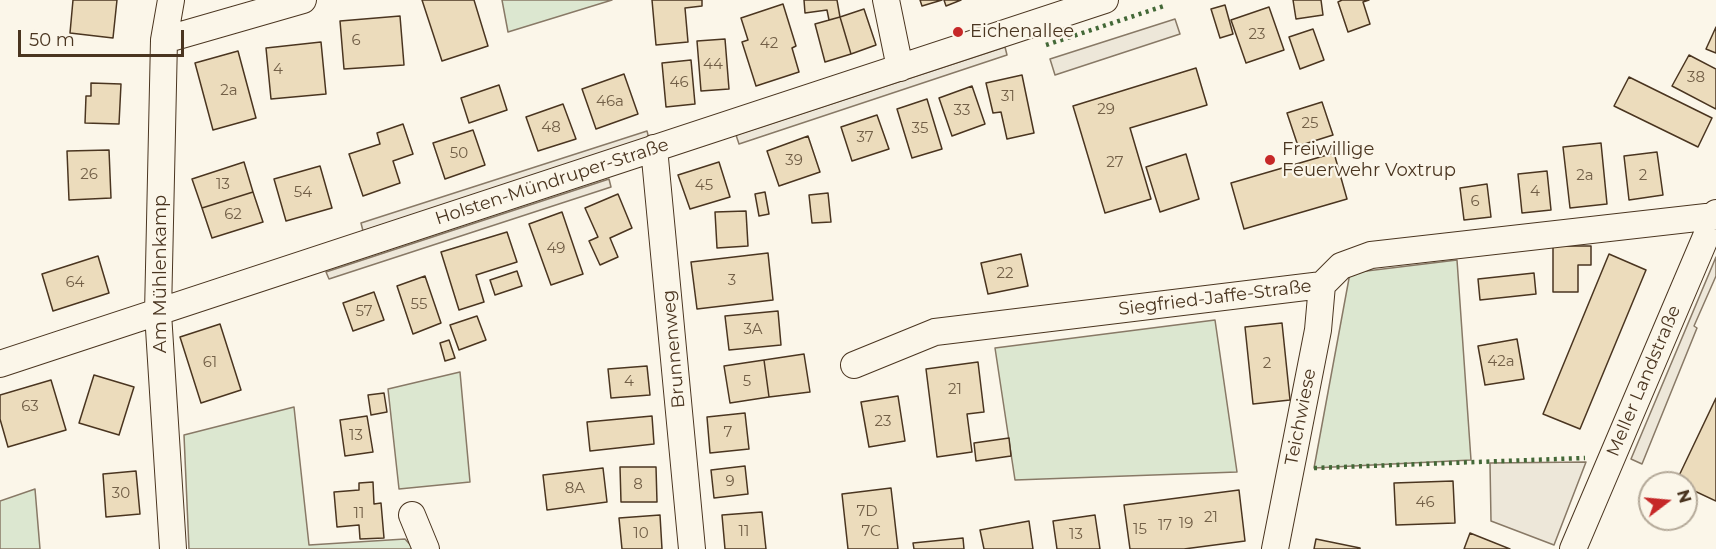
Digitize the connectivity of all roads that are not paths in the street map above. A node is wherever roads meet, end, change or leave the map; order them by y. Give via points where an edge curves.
1 (171, 0) edge
2 (303, 0) edge
3 (886, 0) edge
4 (1105, 0) edge
5 (164, 40) junction
6 (900, 68) junction
7 (654, 148) junction
8 (1715, 215) edge
9 (1323, 285) junction
10 (158, 313) junction
11 (0, 364) edge
12 (854, 365) dead end
13 (412, 515) dead end
14 (173, 549) edge
15 (426, 549) edge
16 (693, 549) edge
17 (1275, 549) edge
18 (1573, 549) edge

1 - 5 street, Am Mühlenkamp
2 - 5 street
3 - 6 street
4 - 6 street, Holsten-Mündruper-Straße
5 - 10 street, Am Mühlenkamp
6 - 7 street, Holsten-Mündruper-Straße
7 - 10 street, Holsten-Mündruper-Straße
7 - 16 street, Brunnenweg
8 - 9 street, Siegfried-Jaffe-Straße via 1371,255 1341,266
8 - 18 street, Meller Landstraße
9 - 12 street, Siegfried-Jaffe-Straße via 935,332
9 - 17 street, Teichwiese via 1318,330
10 - 11 street, Holsten-Mündruper-Straße
10 - 14 street, Am Mühlenkamp
13 - 15 street

